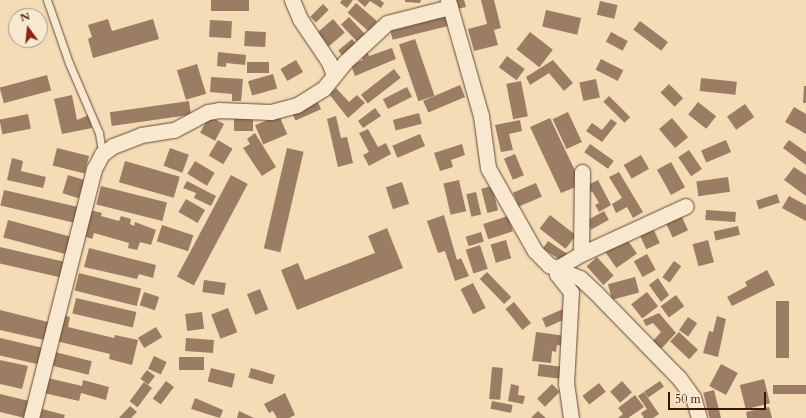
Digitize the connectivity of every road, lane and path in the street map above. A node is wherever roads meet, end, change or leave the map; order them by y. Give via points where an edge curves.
1 (47, 0) edge
2 (292, 0) edge
3 (449, 3) edge
4 (334, 75) junction
5 (102, 154) junction
6 (582, 172) dead end
7 (686, 206) dead end
8 (581, 254) junction
9 (559, 267) junction
10 (31, 418) edge
11 (571, 418) edge
12 (699, 418) edge

1 - 5 lane via 69,63 99,133
2 - 4 street via 300,19 329,62
3 - 4 street via 387,23
3 - 9 street via 481,116 488,168 535,251 548,265
4 - 5 street via 324,88 298,105 271,112 208,112 174,130 141,135 113,146
5 - 10 street via 94,169
6 - 8 street
7 - 8 street
8 - 9 street
9 - 11 street via 557,274 570,292 566,384
9 - 12 street via 580,278 679,378 693,397

